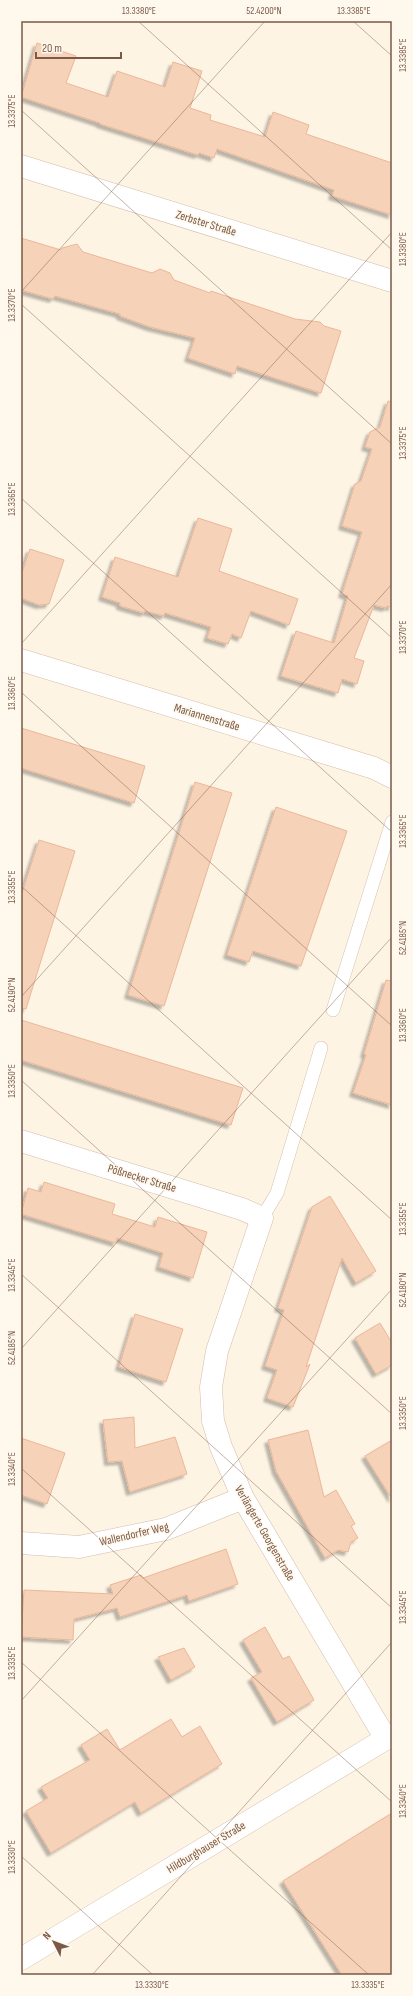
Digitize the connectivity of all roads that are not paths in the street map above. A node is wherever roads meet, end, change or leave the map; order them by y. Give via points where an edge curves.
1 (21, 166) edge
2 (392, 281) edge
3 (21, 660) edge
4 (392, 777) edge
5 (392, 822) edge
6 (333, 1010) dead end
7 (321, 1048) dead end
8 (21, 1140) edge
9 (262, 1218) junction
10 (243, 1498) junction
11 (21, 1543) edge
12 (389, 1737) edge
13 (21, 1959) edge

1 - 2 street, Zerbster Straße
3 - 4 street, Mariannenstraße via 374,768
5 - 6 lane
7 - 9 lane via 277,1193
8 - 9 street, Pößnecker Straße via 242,1209
9 - 10 street, Verlängerte Georgenstraße via 217,1351 211,1387 214,1421 221,1447
10 - 11 street, Wallendorfer Weg via 166,1529 79,1547
10 - 12 street, Verlängerte Georgenstraße
12 - 13 street, Hildburghauser Straße

